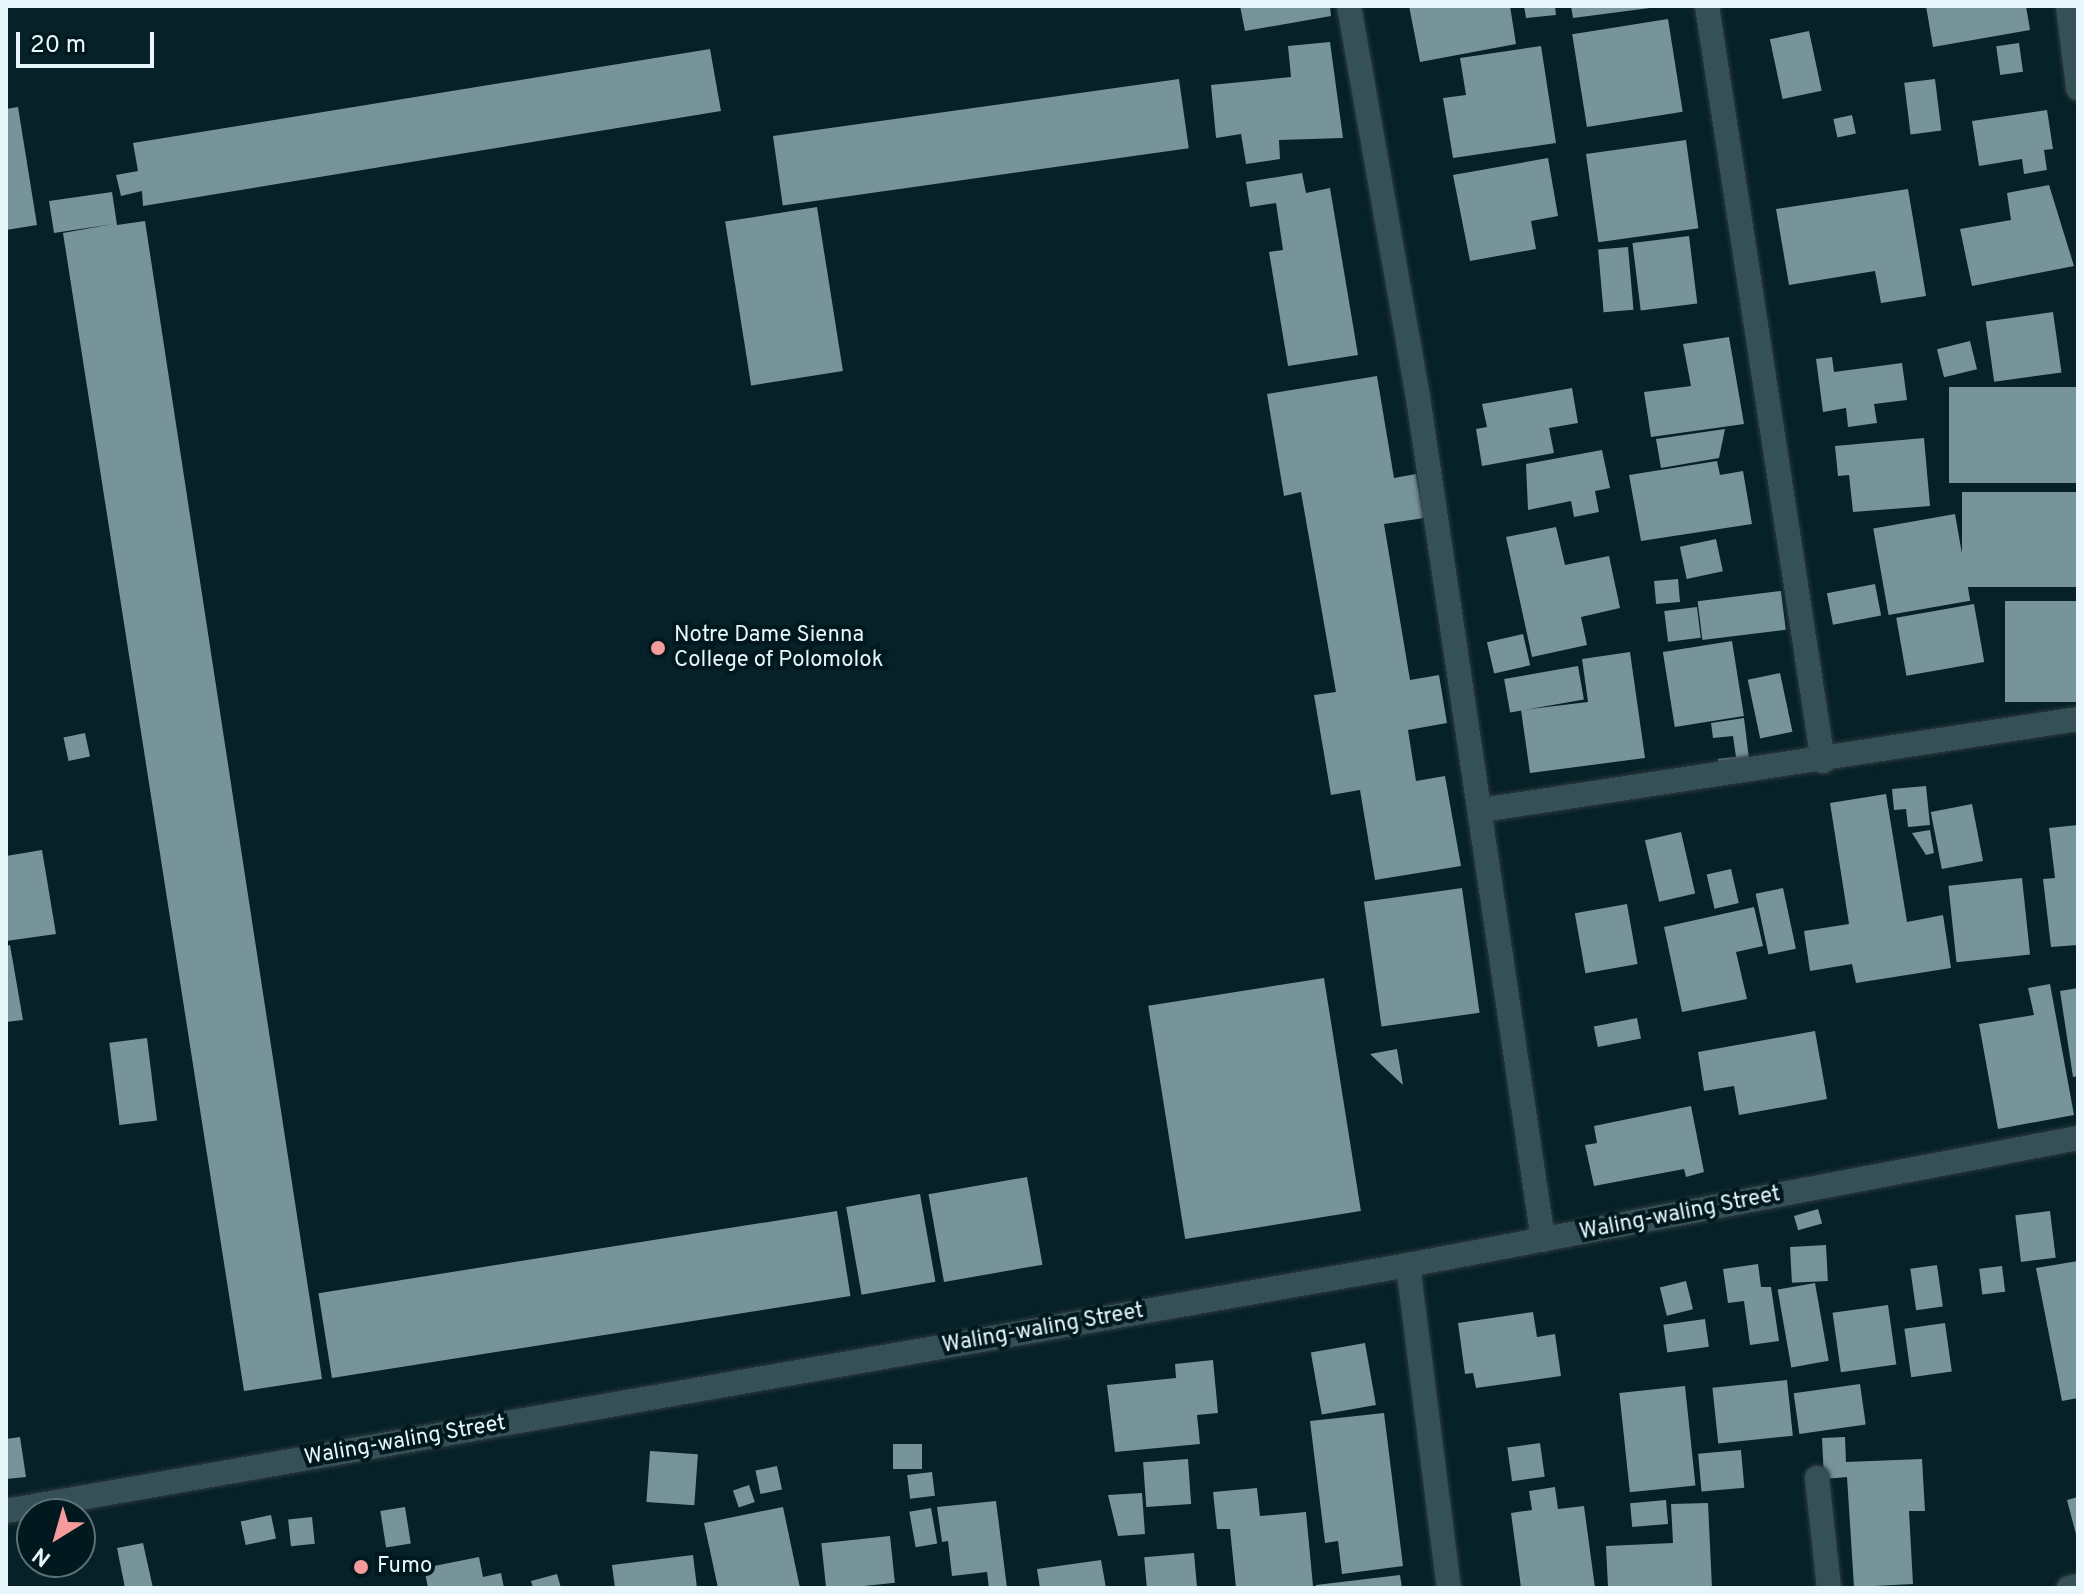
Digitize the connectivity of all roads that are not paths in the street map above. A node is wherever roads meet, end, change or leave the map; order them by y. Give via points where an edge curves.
1 (1349, 6) edge
2 (1707, 6) edge
3 (2068, 6) edge
4 (2078, 88) edge
5 (2078, 719) edge
6 (1823, 761) junction
7 (1482, 810) junction
8 (2078, 1138) edge
9 (1543, 1240) junction
10 (1408, 1265) junction
11 (1817, 1478) dead end
12 (6, 1511) edge
13 (2078, 1586) edge
14 (1449, 1588) edge
15 (1829, 1588) edge
16 (2069, 1588) edge

1 - 7 street
2 - 6 street
3 - 4 street
5 - 6 street
6 - 7 street
7 - 9 street
8 - 9 street, Waling-waling Street
9 - 10 street, Waling-waling Street
10 - 12 street, Waling-waling Street
10 - 14 street
11 - 15 street
13 - 16 street

